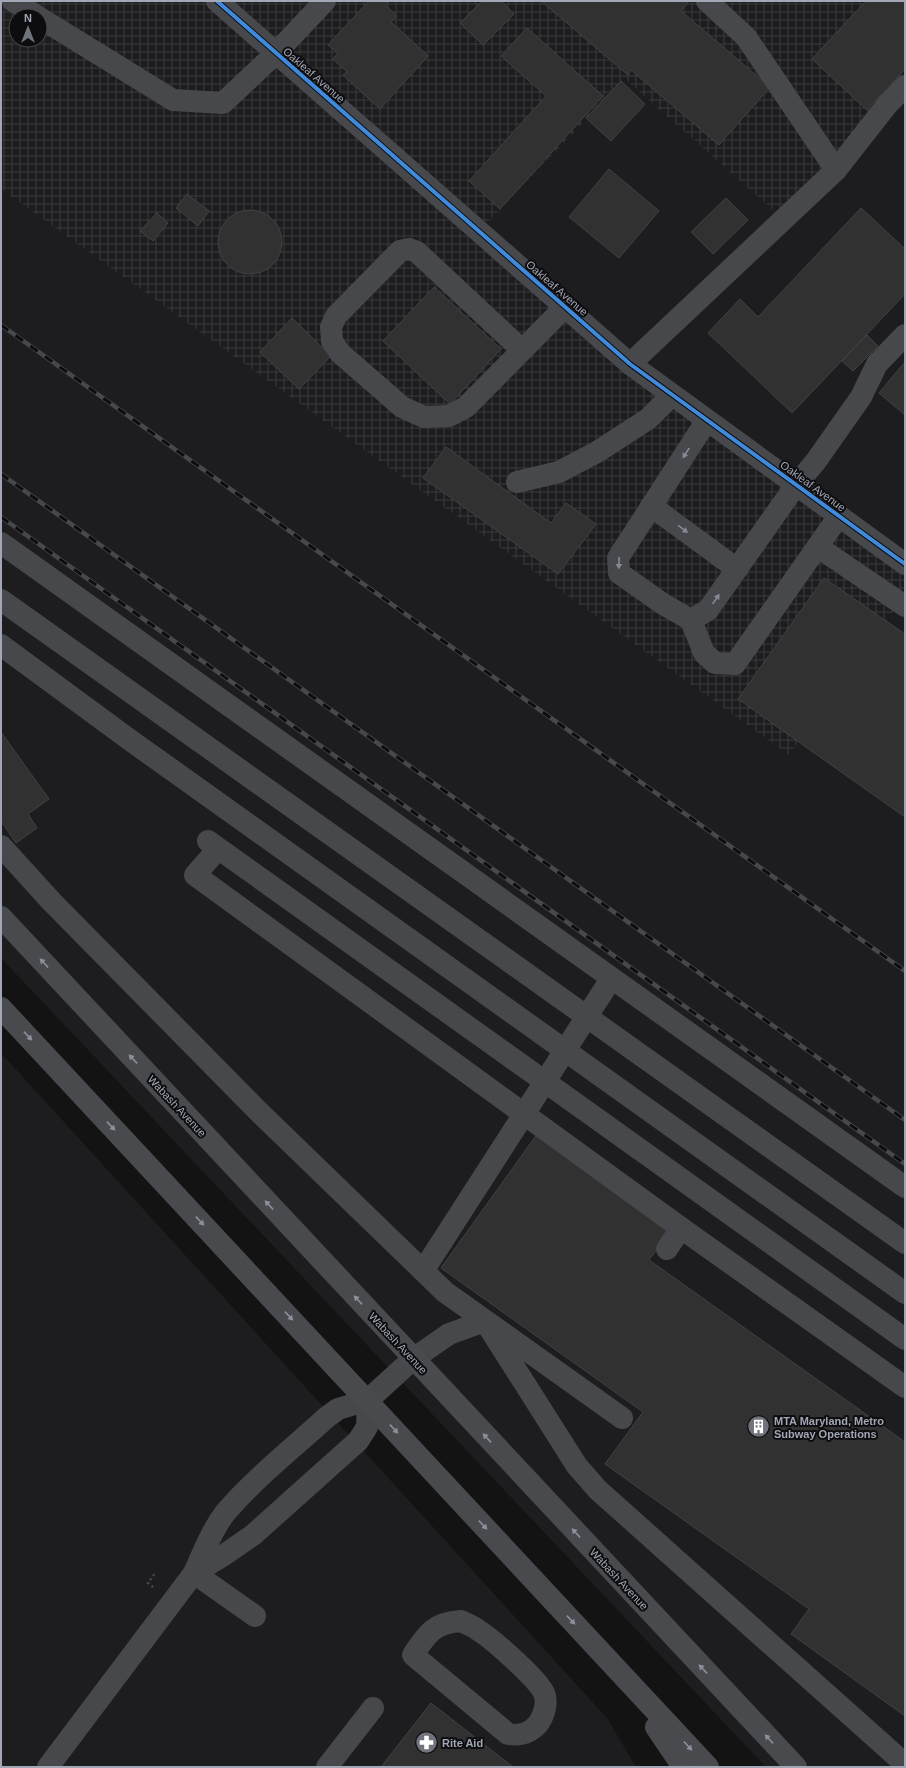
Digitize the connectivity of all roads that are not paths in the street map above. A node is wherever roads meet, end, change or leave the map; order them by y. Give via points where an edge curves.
1 (13, 1) edge
2 (218, 1) edge
3 (325, 1) edge
4 (707, 1) edge
5 (24, 8) edge
6 (48, 23) edge
7 (276, 53) junction
8 (905, 86) edge
9 (836, 170) junction
10 (565, 307) junction
11 (905, 335) edge
12 (522, 350) junction
13 (630, 364) junction
14 (672, 395) junction
15 (707, 420) junction
16 (517, 482) dead end
17 (796, 485) junction
18 (651, 506) junction
19 (839, 516) junction
20 (1, 543) edge
21 (818, 546) junction
22 (905, 564) edge
23 (737, 570) junction
24 (3, 605) edge
25 (905, 606) edge
26 (691, 620) junction
27 (1, 645) edge
28 (1, 846) edge
29 (1, 918) edge
30 (610, 979) junction
31 (1, 1008) edge
32 (586, 1017) junction
33 (565, 1049) junction
34 (545, 1081) junction
35 (524, 1114) junction
36 (905, 1187) edge
37 (682, 1228) junction
38 (905, 1243) edge
39 (667, 1249) dead end
40 (423, 1271) junction
41 (905, 1292) edge
42 (485, 1321) junction
43 (905, 1339) edge
44 (413, 1359) junction
45 (905, 1387) edge
46 (368, 1400) junction
47 (622, 1418) dead end
48 (194, 1573) junction
49 (255, 1616) dead end
50 (624, 1677) junction
51 (544, 1693) joint
52 (372, 1708) dead end
53 (905, 1764) edge
54 (48, 1767) edge
55 (327, 1767) edge
56 (683, 1767) edge
57 (708, 1767) edge
58 (796, 1767) edge

1 - 5 street
2 - 7 street, Oakleaf Avenue
3 - 7 street
4 - 9 street via 746,37
6 - 7 street via 173,100 223,103
7 - 10 street, Oakleaf Avenue
8 - 9 street
9 - 13 street
10 - 12 street
10 - 13 street, Oakleaf Avenue
11 - 17 street via 877,364 861,397
12 - 12 street via 466,407 449,416 424,417 402,407 340,353 332,341 331,327 336,316 400,251 409,249 417,252
13 - 14 street, Oakleaf Avenue
14 - 15 street, Oakleaf Avenue
14 - 16 street via 648,419 597,452 559,472
15 - 17 street, Oakleaf Avenue
15 -> 18 street
17 - 19 street, Oakleaf Avenue
17 - 23 street
18 -> 23 street
18 -> 26 street via 618,558 619,573
19 - 21 street
19 - 22 street, Oakleaf Avenue
20 - 30 street
21 - 25 street
21 - 26 street via 735,664 715,663 704,653
26 -> 23 street via 708,610
24 - 32 street
27 - 33 street via 130,740
28 - 40 street via 52,902 259,1112
44 -> 29 main road, Wabash Avenue
30 - 32 street
30 - 36 street
31 -> 46 main road
32 - 33 street
32 - 38 street
33 - 34 street
33 - 41 street
34 - 35 street
34 - 35 street via 213,845 195,875
34 - 43 street
35 - 37 street
35 - 40 street
37 - 39 street
37 - 45 street
40 - 42 street via 445,1292
42 - 44 street via 449,1334
42 - 47 street
42 - 53 street via 577,1466 598,1490
44 - 46 street
58 -> 44 main road, Wabash Avenue
46 - 48 street via 338,1409 327,1417 252,1486 225,1514
46 - 48 street via 367,1426 358,1441 253,1534
46 -> 50 main road
48 - 49 street
48 - 54 street
50 - 56 main road
50 -> 57 main road
51 - 51 street via 545,1706 542,1718 534,1728 526,1734 508,1734 413,1655 428,1632 440,1625 461,1621 484,1634 535,1680
52 - 55 street

